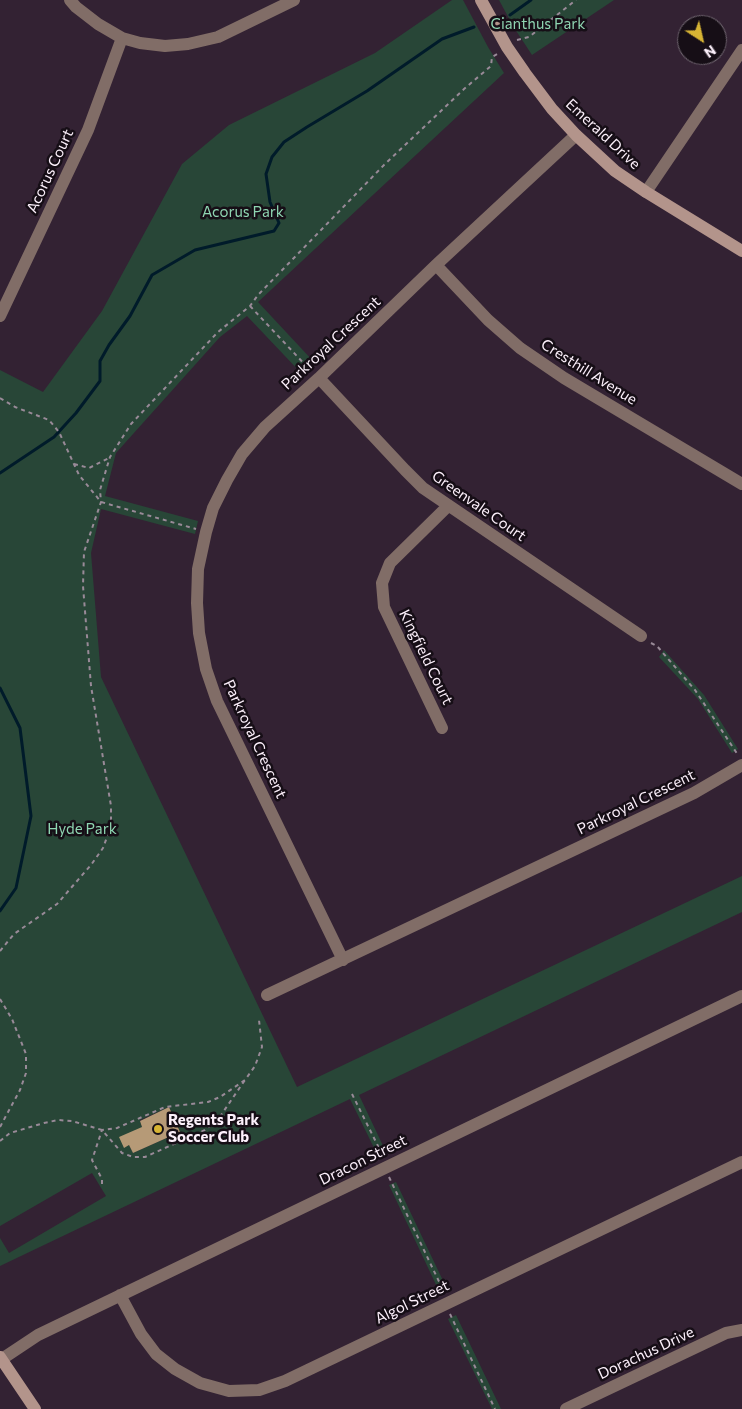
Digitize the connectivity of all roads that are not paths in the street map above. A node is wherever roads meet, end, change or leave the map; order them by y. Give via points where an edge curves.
1 (70, 0) edge
2 (294, 0) edge
3 (481, 0) edge
4 (122, 38) junction
5 (742, 50) edge
6 (737, 69) edge
7 (576, 135) junction
8 (646, 192) junction
9 (742, 251) edge
10 (436, 265) junction
11 (0, 316) edge
12 (319, 378) junction
13 (742, 484) edge
14 (448, 506) junction
15 (641, 636) road end
16 (442, 728) dead end
17 (742, 764) edge
18 (343, 960) junction
19 (267, 996) dead end
20 (742, 996) edge
21 (742, 1162) edge
22 (120, 1295) junction
23 (742, 1330) edge
24 (1, 1358) edge
25 (35, 1409) edge
26 (566, 1409) edge

1 - 4 street via 98,24
2 - 4 street via 218,37 188,44 165,46
3 - 7 street, Emerald Drive via 520,67
4 - 11 street, Acorus Court via 88,130
5 - 6 street
6 - 8 street
7 - 8 street, Emerald Drive via 616,171
7 - 10 street, Parkroyal Crescent
8 - 9 street, Emerald Drive
10 - 12 street, Parkroyal Crescent
10 - 13 street, Cresthill Avenue via 488,320 520,348 564,378
12 - 14 street, Greenvale Court via 405,470
12 - 18 street, Parkroyal Crescent via 265,427 242,454 213,508 198,570 197,603 199,633 216,700
14 - 15 street, Greenvale Court
14 - 16 street, Kingfield Court via 390,564 382,583 384,607
17 - 18 street, Parkroyal Crescent via 694,793
18 - 19 street
20 - 22 street, Dracon Street
21 - 22 street, Algol Street via 285,1381 258,1390 229,1390 200,1383 175,1370 156,1354 141,1334
22 - 24 street, Dracon Street via 38,1335
23 - 26 street, Dorachus Drive via 726,1333
24 - 25 street

